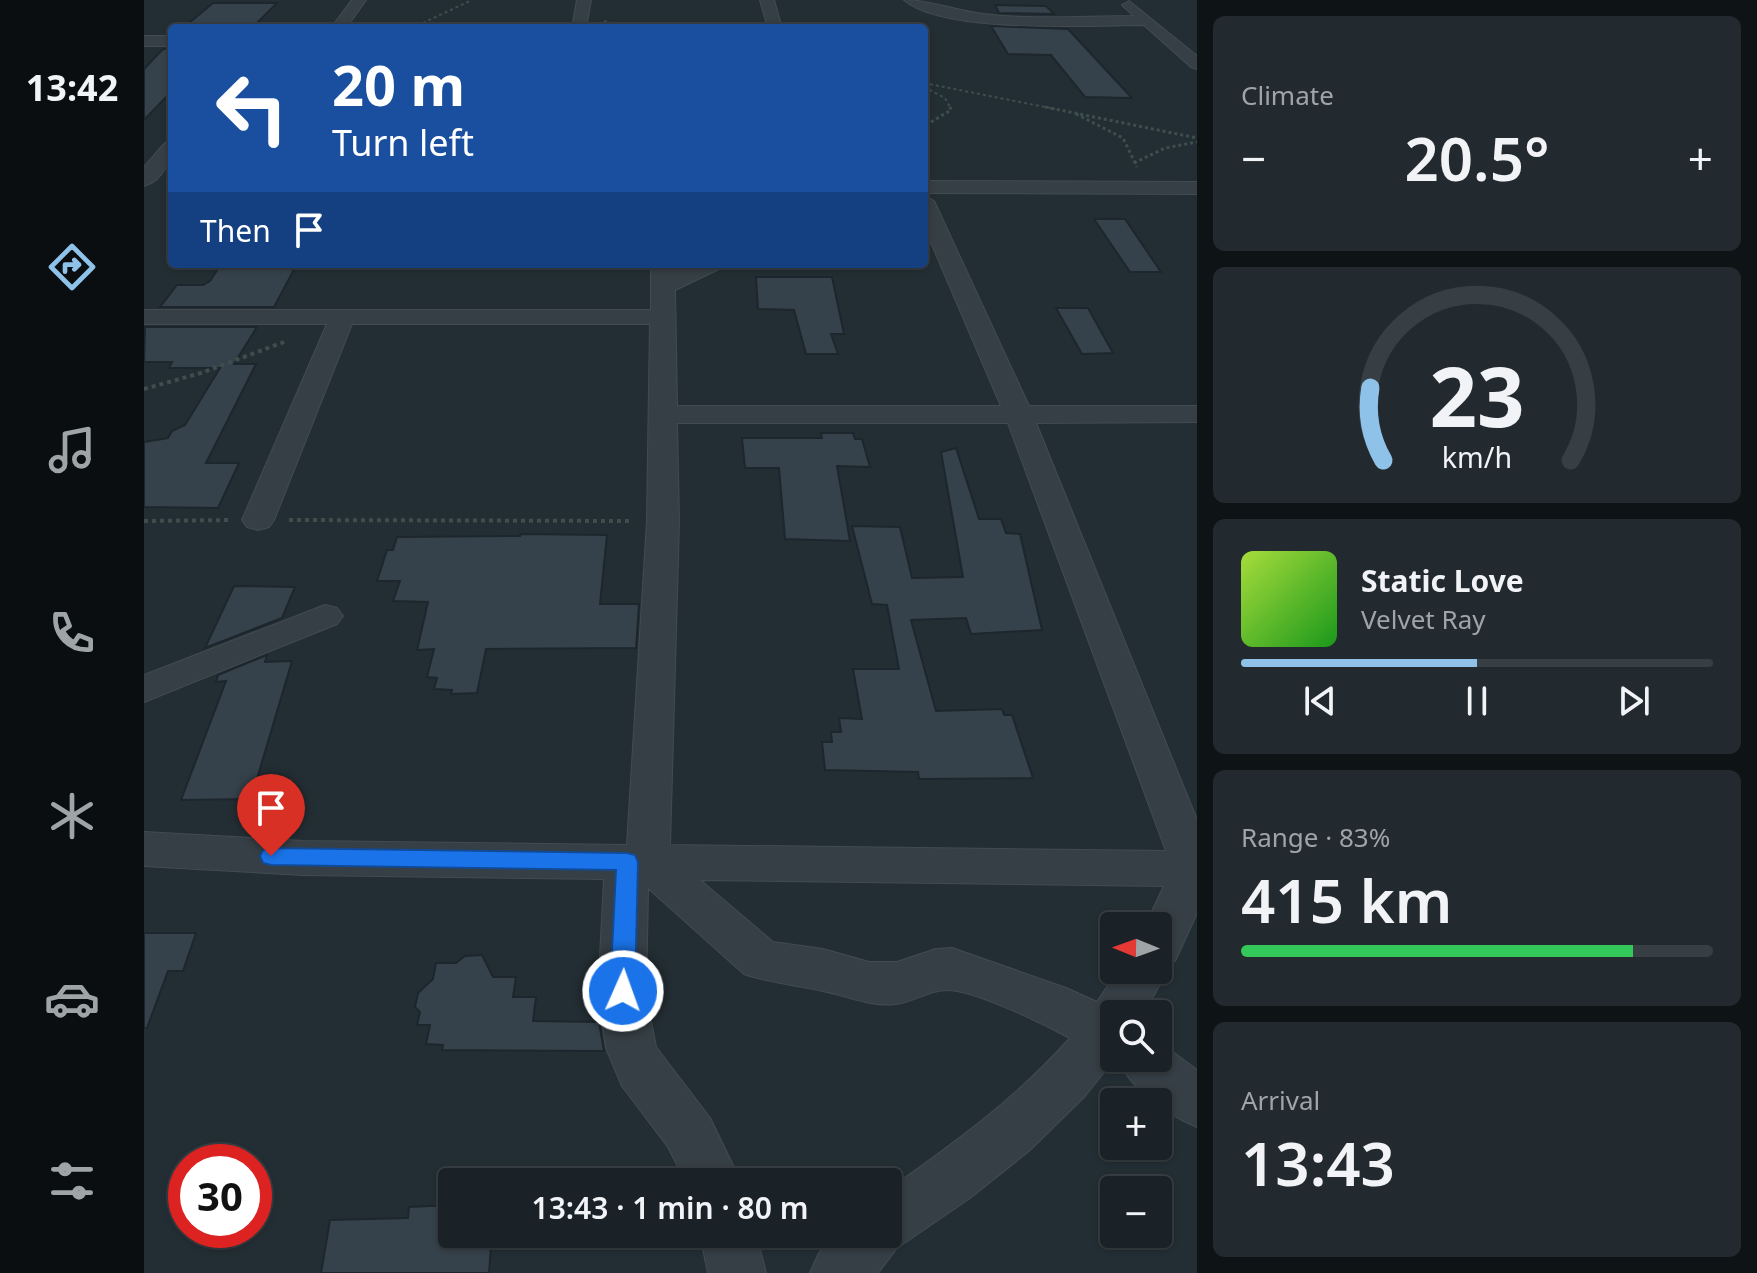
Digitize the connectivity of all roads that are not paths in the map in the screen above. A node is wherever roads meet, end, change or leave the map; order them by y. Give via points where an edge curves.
1 (359, 0) edge
2 (584, 0) edge
3 (767, 0) edge
4 (911, 0) edge
5 (1123, 0) edge
6 (1146, 21) junction
7 (581, 22) edge
8 (341, 24) edge
9 (774, 24) edge
10 (144, 41) edge
11 (168, 41) edge
12 (1179, 48) junction
13 (1197, 50) edge
14 (1197, 64) edge
15 (168, 154) edge
16 (149, 185) edge
17 (928, 187) edge
18 (1189, 188) edge
19 (1197, 207) edge
20 (928, 210) edge
21 (701, 268) edge
22 (663, 289) edge
23 (144, 317) edge
24 (341, 319) junction
25 (1197, 414) edge
26 (661, 415) junction
27 (1019, 415) junction
28 (258, 520) road end
29 (325, 616) dead end
30 (144, 689) edge
31 (144, 849) edge
32 (638, 862) junction
33 (1196, 869) edge
34 (1172, 918) edge
35 (1100, 1023) edge
36 (1100, 1049) edge
37 (1164, 1072) edge
38 (1197, 1102) edge
39 (708, 1168) edge
40 (902, 1214) edge
41 (731, 1248) edge
42 (862, 1248) edge
43 (737, 1273) edge
44 (839, 1273) edge

1 - 8 street
2 - 7 street
3 - 9 street
4 - 6 street via 985,19
5 - 6 street
6 - 12 street
10 - 11 street
12 - 13 street
12 - 14 street
15 - 16 street
17 - 18 street
18 - 19 street
20 - 27 street
21 - 22 street
22 - 24 street
22 - 26 street
23 - 24 street
24 - 28 street
25 - 27 street
26 - 27 street
26 - 32 street via 663,521
27 - 33 street
29 - 30 street
31 - 32 street via 303,858
32 - 33 street
32 - 35 street via 761,960 869,983 897,983 952,969
32 - 39 street via 622,1009 640,1068 682,1122
33 - 34 street
36 - 40 street via 970,1165
37 - 38 street
41 - 43 street
42 - 44 street

